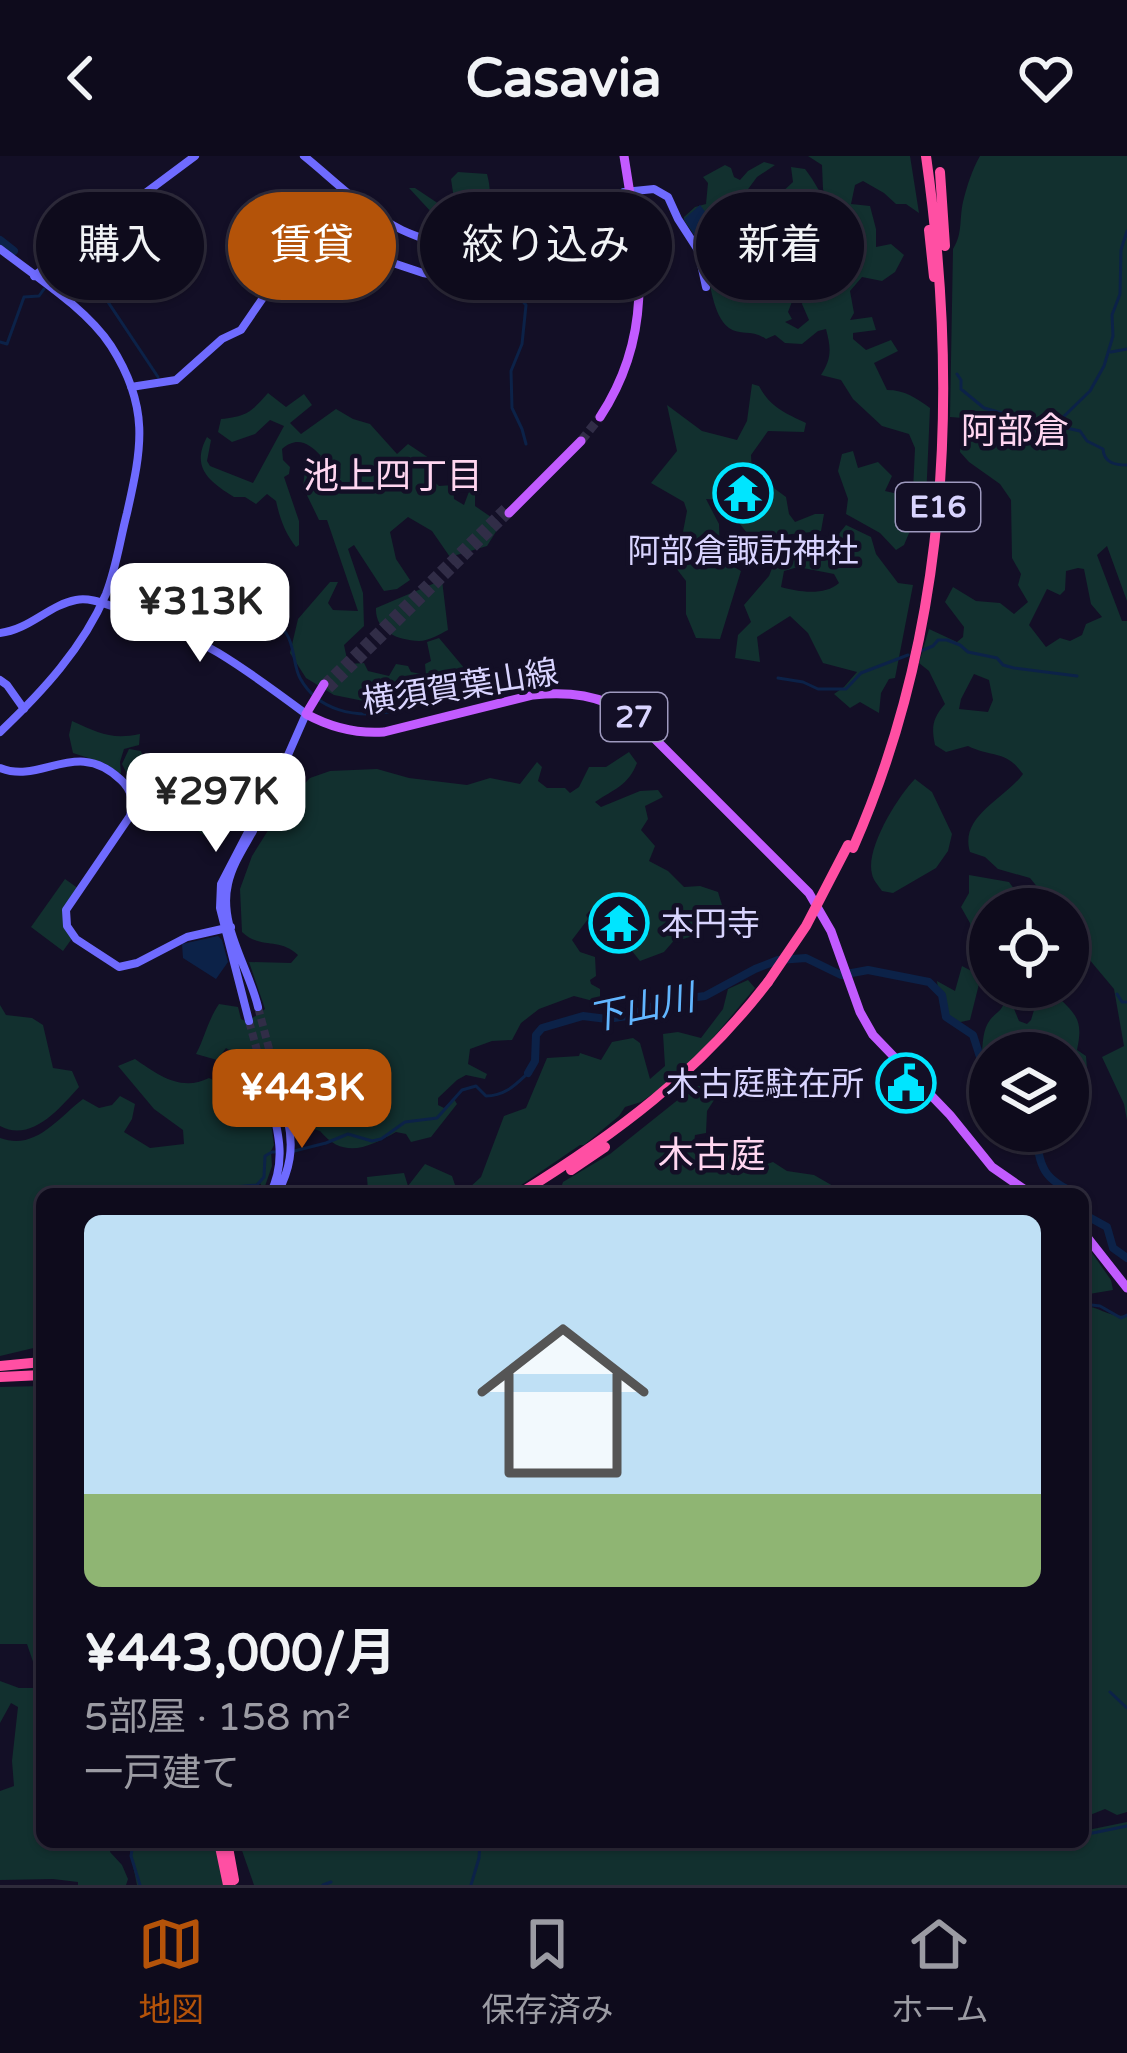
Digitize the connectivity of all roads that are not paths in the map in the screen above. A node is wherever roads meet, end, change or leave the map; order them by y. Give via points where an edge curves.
1 (195, 156) edge
2 (304, 156) edge
3 (621, 156) edge
4 (923, 156) edge
5 (940, 172) dead end
6 (627, 192) joint
7 (659, 192) edge
8 (672, 206) edge
9 (420, 235) edge
10 (696, 247) edge
11 (0, 250) edge
12 (420, 271) edge
13 (34, 276) junction
14 (640, 300) edge
15 (945, 362) junction
16 (131, 387) junction
17 (598, 416) tunnel mouth
18 (579, 439) tunnel mouth
19 (507, 510) tunnel mouth
20 (101, 603) junction
21 (0, 633) edge
22 (0, 680) edge
23 (326, 687) tunnel mouth
24 (23, 709) junction
25 (308, 715) junction
26 (0, 732) edge
27 (0, 768) edge
28 (851, 846) junction
29 (227, 927) junction
30 (772, 983) junction
31 (259, 1007) tunnel mouth
32 (249, 1021) tunnel mouth
33 (271, 1102) tunnel mouth
34 (288, 1121) tunnel mouth
35 (274, 1188) edge
36 (278, 1188) edge
37 (528, 1188) edge
38 (541, 1188) edge
39 (1022, 1188) edge
40 (1089, 1240) edge
41 (1127, 1288) edge
42 (36, 1370) edge
43 (1, 1373) edge
44 (224, 1848) edge
45 (232, 1885) edge

1 - 13 street
2 - 9 street via 362,203
3 - 6 main road
4 - 15 highway, E16
4 - 28 highway, E16 via 936,298 934,491 901,690
5 - 15 highway via 949,285
6 - 7 street
8 - 10 street
11 - 13 street
12 - 16 street via 319,232 289,260 241,330 176,380
13 - 16 street via 102,333
14 - 17 main road via 625,372
15 - 28 highway, E16 via 940,492 923,617 892,744
16 - 20 street via 141,453
18 - 19 main road
20 - 21 street via 76,599
20 - 24 street via 55,676
20 - 25 street via 214,648
22 - 24 street
23 - 25 main road, 横須賀葉山線
24 - 26 street
25 - 29 street via 228,881
25 - 39 main road, 横須賀葉山線 / 27 via 377,733 533,695 579,694 617,706 802,885 825,918 873,1035 992,1167
27 - 29 street via 89,762 130,790 130,816 67,910 71,934 91,952 126,967
28 - 30 highway, E16, bridge
29 - 31 street
29 - 32 street
30 - 37 highway, E16 via 668,1090
30 - 38 highway, E16 via 682,1088
33 - 35 street via 281,1149
34 - 36 street via 291,1156
40 - 41 main road
42 - 43 highway
44 - 45 highway

